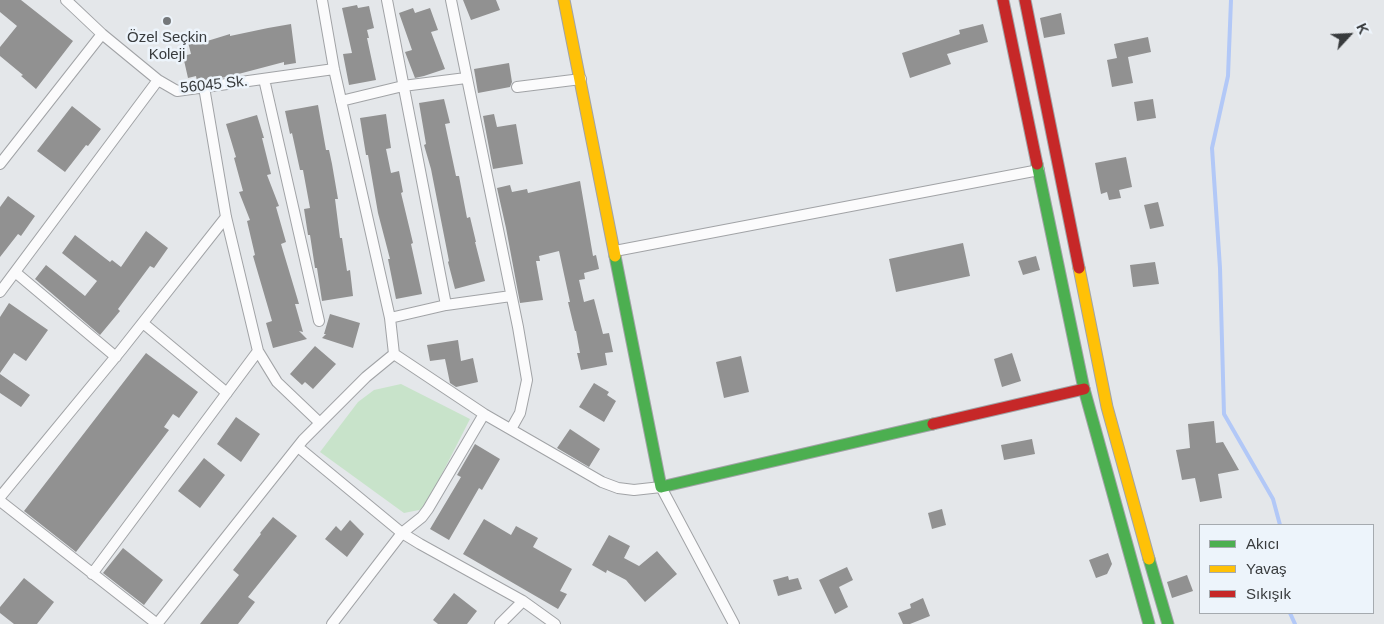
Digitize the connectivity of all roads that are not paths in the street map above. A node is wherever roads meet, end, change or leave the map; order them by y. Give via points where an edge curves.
1 (66, 0) edge
2 (322, 0) edge
3 (387, 0) edge
4 (451, 0) edge
5 (564, 0) edge
6 (1003, 0) edge
7 (1025, 0) edge
8 (102, 34) junction
9 (334, 68) junction
10 (466, 78) junction
11 (264, 79) junction
12 (581, 79) junction
13 (158, 80) junction
14 (403, 86) junction
15 (204, 87) junction
16 (517, 87) dead end
17 (341, 101) junction
18 (0, 164) edge
19 (1039, 170) junction
20 (226, 217) junction
21 (615, 252) junction
22 (0, 273) edge
23 (12, 276) junction
24 (0, 292) edge
25 (511, 296) junction
26 (446, 306) junction
27 (390, 318) junction
28 (319, 321) dead end
29 (143, 323) junction
30 (258, 351) junction
31 (394, 354) junction
32 (116, 357) junction
33 (1084, 389) junction
34 (227, 393) junction
35 (484, 414) junction
36 (320, 423) junction
37 (510, 429) junction
38 (298, 447) junction
39 (661, 487) junction
40 (0, 499) edge
41 (402, 533) junction
42 (92, 574) junction
43 (524, 601) junction
44 (157, 624) edge
45 (332, 624) edge
46 (500, 624) edge
47 (555, 624) edge
48 (734, 624) edge
49 (1149, 624) edge
50 (1168, 624) edge

1 - 8 street, 56045 Sk.
2 - 9 street
3 - 14 street
4 - 10 street
5 - 12 main road
6 - 19 main road
7 - 50 main road via 1107,407
8 - 13 street, 56045 Sk.
8 - 18 street
9 - 11 street, 56045 Sk.
9 - 17 street
10 - 14 street
10 - 25 street
11 - 15 street, 56045 Sk.
11 - 28 street
12 - 16 street
12 - 21 main road
13 - 15 street, 56045 Sk. via 177,91
13 - 23 street
14 - 17 street
14 - 26 street
15 - 20 street
17 - 27 street
19 - 21 street
19 - 33 main road
20 - 29 street
20 - 30 street
21 - 39 main road
22 - 23 street
23 - 24 street
23 - 32 street
25 - 26 street
25 - 37 street via 527,380 520,413
26 - 27 street
27 - 31 street
29 - 32 street
29 - 34 street
30 - 34 street
30 - 36 street via 277,382
31 - 35 street
31 - 36 street
32 - 40 street
33 - 39 main road
33 - 49 main road
34 - 42 street
35 - 37 street
35 - 41 street via 428,509
36 - 38 street
37 - 39 street via 602,482 634,490
38 - 41 street
38 - 44 street
39 - 48 street
40 - 42 street
41 - 43 street
41 - 45 street
42 - 44 street
43 - 46 street
43 - 47 street

